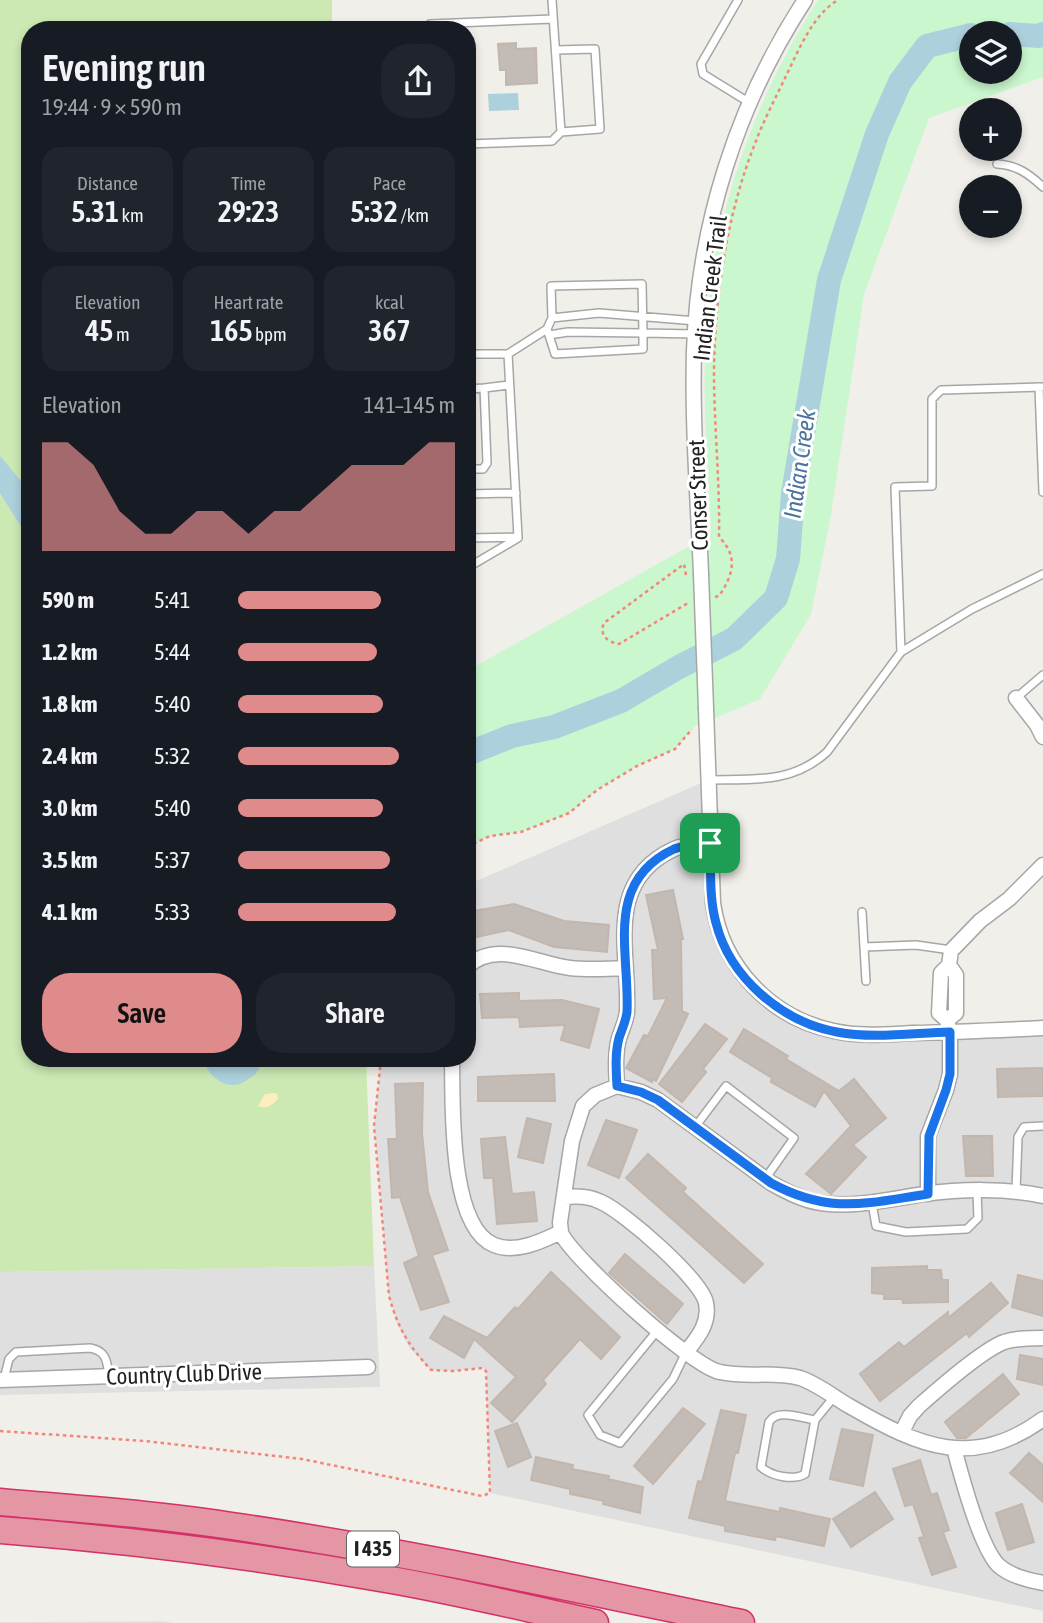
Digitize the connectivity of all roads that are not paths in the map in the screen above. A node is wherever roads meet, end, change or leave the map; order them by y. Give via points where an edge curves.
1 (552, 0) edge
2 (738, 0) edge
3 (805, 0) edge
4 (553, 19) junction
5 (476, 25) edge
6 (556, 50) junction
7 (750, 103) junction
8 (561, 132) junction
9 (476, 144) edge
10 (997, 164) dead end
11 (1043, 187) edge
12 (643, 315) junction
13 (552, 318) junction
14 (696, 327) junction
15 (548, 332) junction
16 (643, 333) junction
17 (476, 354) edge
18 (508, 354) junction
19 (509, 385) junction
20 (1041, 387) edge
21 (476, 388) edge
22 (485, 388) junction
23 (476, 469) edge
24 (1043, 492) edge
25 (476, 494) edge
26 (516, 494) junction
27 (518, 537) junction
28 (476, 538) edge
29 (476, 563) edge
30 (1043, 574) edge
31 (901, 652) junction
32 (1043, 675) edge
33 (1016, 698) joint
34 (1043, 737) edge
35 (708, 780) junction
36 (710, 843) junction
37 (1043, 865) edge
38 (862, 912) dead end
39 (864, 947) junction
40 (950, 958) junction
41 (476, 960) edge
42 (625, 968) junction
43 (866, 981) dead end
44 (948, 1026) junction
45 (1043, 1028) edge
46 (452, 1067) edge
47 (617, 1086) junction
48 (1043, 1126) edge
49 (695, 1127) junction
50 (765, 1179) junction
51 (976, 1192) junction
52 (1016, 1192) junction
53 (928, 1194) junction
54 (1043, 1196) edge
55 (564, 1197) junction
56 (872, 1202) junction
57 (561, 1232) junction
58 (657, 1331) junction
59 (1043, 1338) edge
60 (687, 1351) junction
61 (368, 1367) dead end
62 (109, 1376) junction
63 (2, 1380) edge
64 (834, 1397) junction
65 (1043, 1419) edge
66 (814, 1420) junction
67 (902, 1432) junction
68 (954, 1448) junction
69 (0, 1502) edge
70 (0, 1530) edge
71 (1043, 1583) edge
72 (595, 1623) edge
73 (741, 1623) edge

1 - 4 lane
2 - 7 lane via 701,64 704,74
3 - 7 street, Conser Street via 771,56
4 - 5 lane
4 - 6 lane
6 - 8 lane
6 - 8 lane via 595,49 600,129
7 - 14 street, Conser Street via 707,237
8 - 9 lane via 552,141
10 - 11 lane via 1011,164
12 - 13 lane
12 - 13 lane via 642,284 551,286
12 - 14 lane
12 - 16 lane
13 - 15 lane
14 - 16 lane
14 - 35 street, Conser Street, bridge via 694,574
15 - 16 lane
15 - 16 lane via 555,354 643,349
15 - 18 lane
17 - 18 lane
18 - 19 lane
19 - 22 lane
19 - 26 lane
20 - 24 lane
20 - 31 lane via 941,390 932,399 932,486 895,487
21 - 22 lane
22 - 23 lane via 487,463
25 - 26 lane
26 - 27 lane
27 - 28 lane
27 - 29 lane
30 - 31 lane via 972,609
31 - 35 lane via 815,762 774,779
32 - 33 lane
33 - 34 street
35 - 36 street, Conser Street
36 - 42 street via 675,848 653,863 630,891
36 - 44 street, Conser Street via 716,923 731,957 764,997 792,1016 835,1032 870,1035
37 - 40 street via 979,921
38 - 39 lane
39 - 40 lane via 916,945
39 - 43 lane
40 - 44 street via 956,975 956,1013
41 - 42 street via 493,954 519,955 570,968
42 - 47 street via 627,1015 616,1059
44 - 45 street, Conser Street
44 - 53 street via 950,1074 929,1136
46 - 57 street via 454,1150 470,1222 495,1246 526,1247
47 - 49 street via 658,1100
47 - 55 street via 583,1106 572,1141
48 - 52 lane via 1024,1127 1018,1136
49 - 50 street
49 - 50 lane via 726,1086 794,1138
50 - 56 street via 790,1194 819,1203
51 - 52 street
51 - 53 street
51 - 56 lane via 978,1217 967,1229 906,1232 876,1226
52 - 54 street
53 - 56 street
55 - 57 street
55 - 60 street via 586,1196 603,1202 702,1290 707,1317
57 - 58 street via 585,1262
58 - 60 street
58 - 60 lane via 588,1415 600,1435 620,1443 673,1379
59 - 67 street via 1002,1343 985,1354 919,1406
60 - 64 street via 719,1372 800,1378
61 - 62 street, Country Club Drive
62 - 63 street, Country Club Drive
62 - 63 lane via 106,1356 90,1348 16,1352
64 - 66 lane
64 - 67 street
65 - 68 street via 1000,1443
66 - 66 lane via 805,1474 795,1478 771,1474 761,1467 772,1417
67 - 68 street
68 - 71 street via 977,1521 998,1564 1011,1574
69 - 73 highway, I 435 via 167,1518 344,1544
70 - 72 highway, I 435 via 274,1560 389,1579

